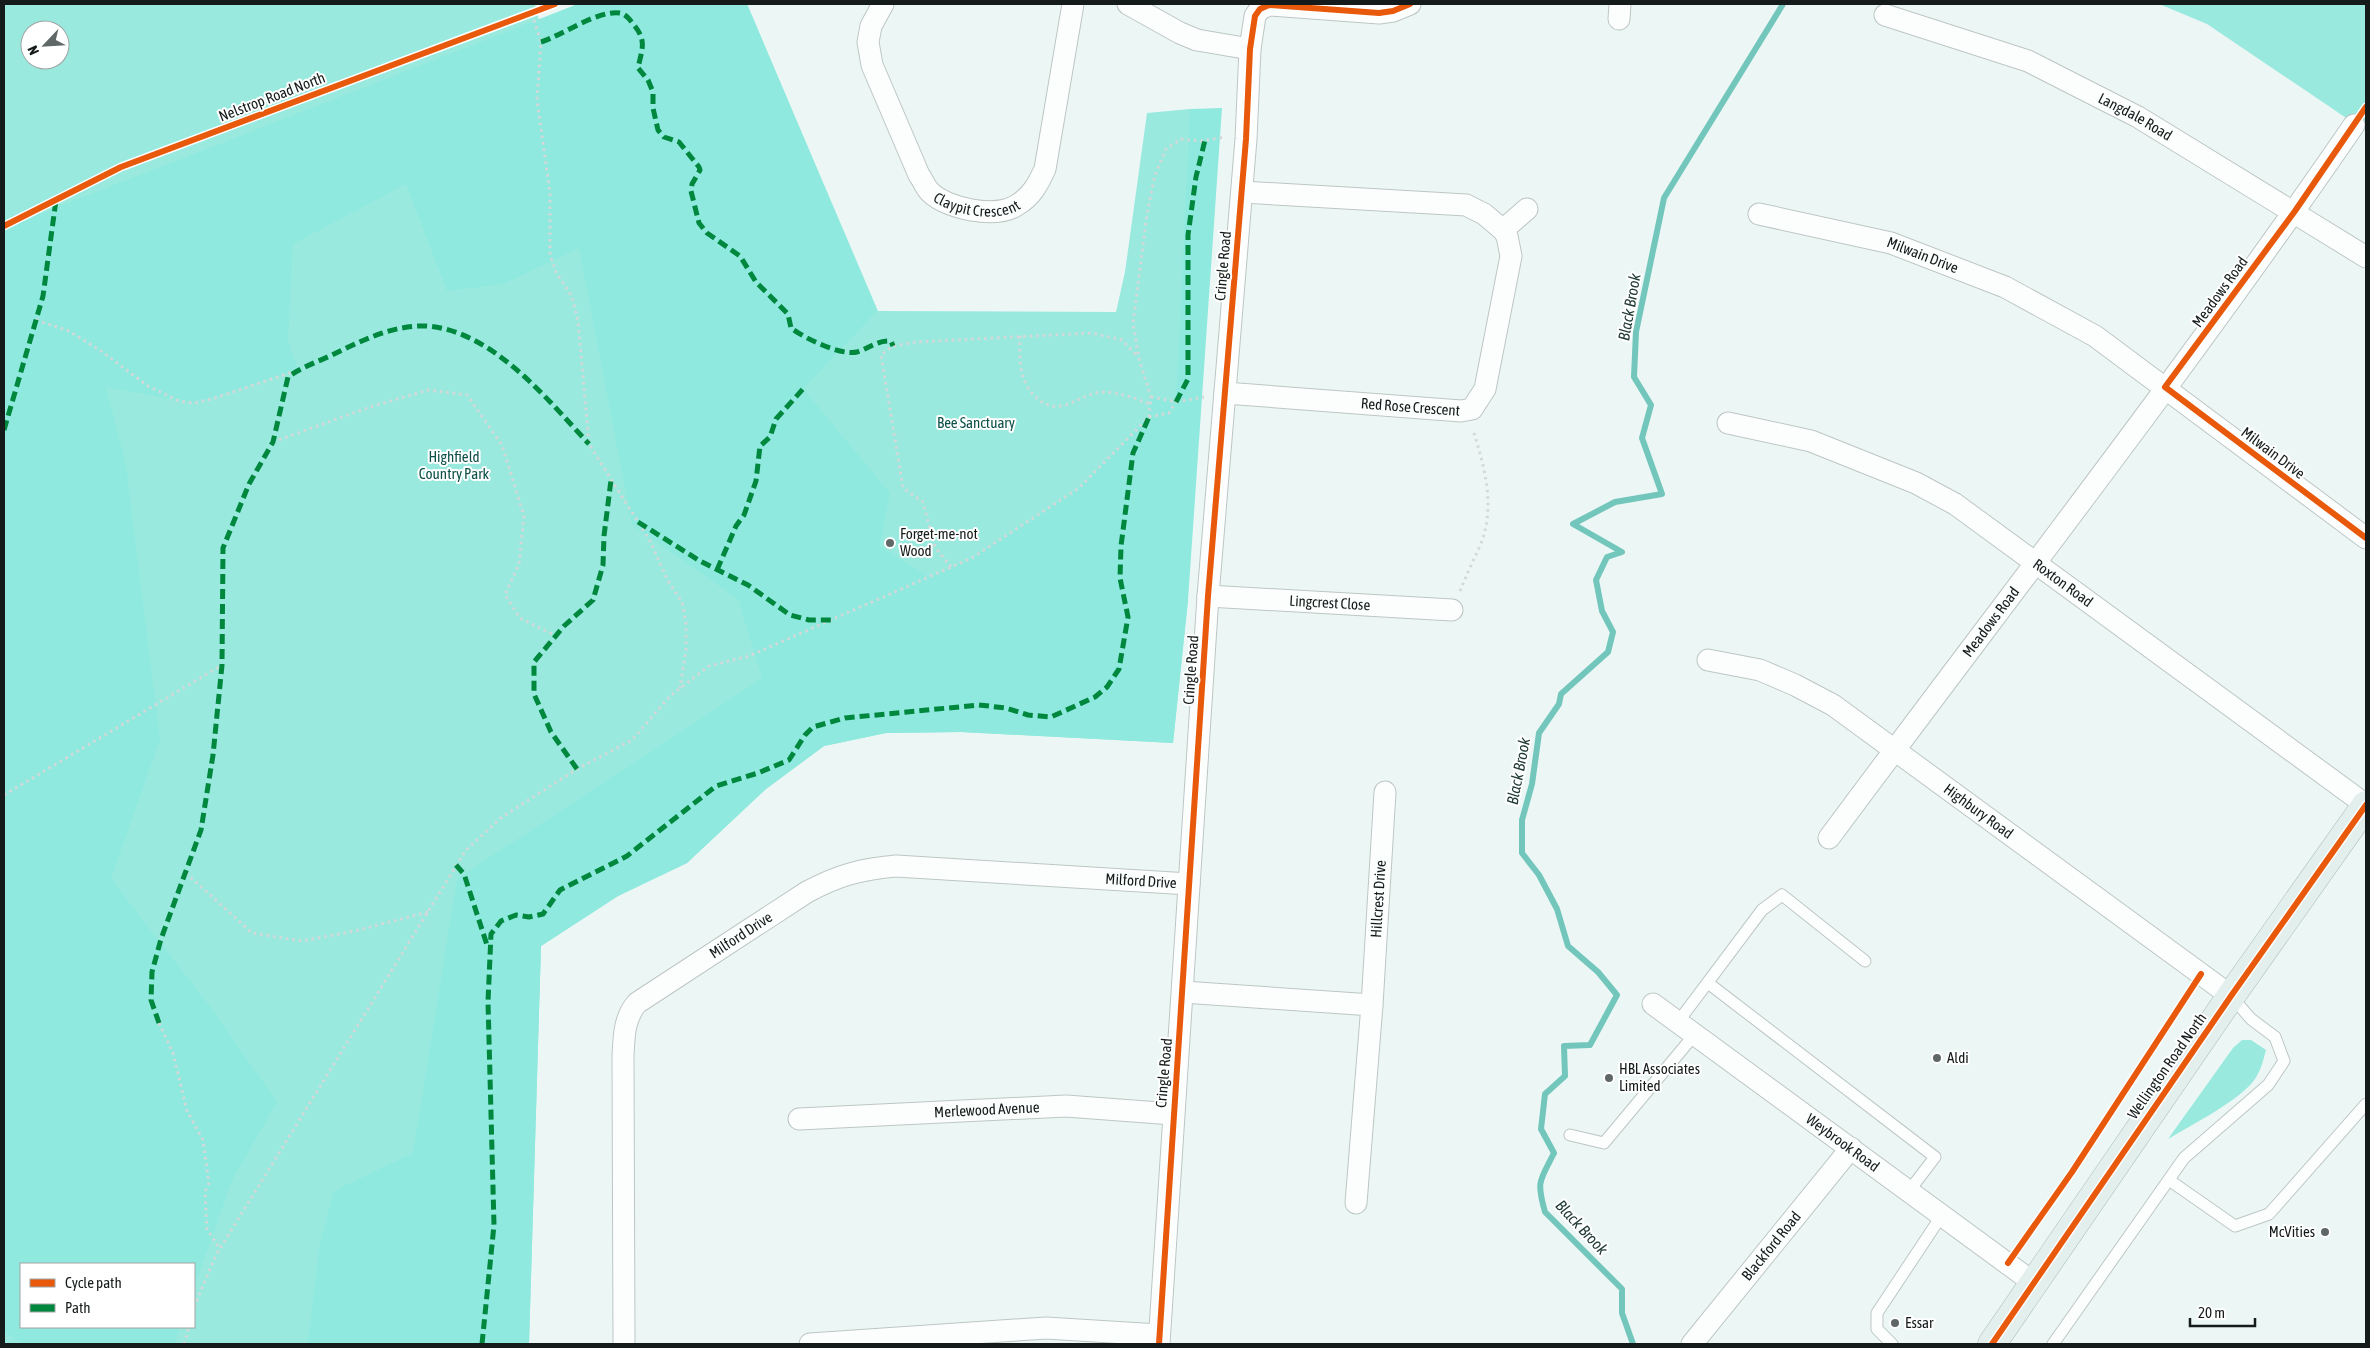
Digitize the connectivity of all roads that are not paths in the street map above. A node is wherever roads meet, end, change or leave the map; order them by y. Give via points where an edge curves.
1 (883, 4) edge
2 (1072, 4) edge
3 (1128, 4) edge
4 (1410, 4) edge
5 (1886, 14) dead end
6 (1250, 49) junction
7 (2354, 125) dead end
8 (1242, 192) junction
9 (1527, 209) dead end
10 (2294, 212) junction
11 (1759, 214) dead end
12 (1504, 230) junction
13 (2366, 257) edge
14 (2165, 387) junction
15 (1215, 395) junction
16 (1728, 423) dead end
17 (2366, 538) edge
18 (2035, 561) junction
19 (1208, 596) junction
20 (1452, 610) road end
21 (1708, 660) dead end
22 (1895, 750) junction
23 (1385, 792) dead end
24 (2366, 805) edge
25 (1830, 838) dead end
26 (1190, 884) junction
27 (1865, 961) dead end
28 (1708, 983) junction
29 (1183, 992) junction
30 (2231, 996) junction
31 (1652, 1004) dead end
32 (1372, 1005) junction
33 (1687, 1028) junction
34 (2366, 1104) edge
35 (1174, 1114) junction
36 (799, 1119) dead end
37 (1570, 1135) dead end
38 (1851, 1148) junction
39 (2169, 1180) junction
40 (1909, 1191) junction
41 (1356, 1203) dead end
42 (1942, 1215) junction
43 (2034, 1283) junction
44 (1159, 1339) edge
45 (624, 1344) edge
46 (810, 1344) edge
47 (1692, 1344) edge
48 (1892, 1344) edge
49 (1992, 1344) edge
50 (2053, 1344) edge

1 - 2 street, Claypit Crescent via 871,26 868,42 872,64 919,175 929,191 947,204 970,210 1002,211 1027,198 1045,169
3 - 6 street via 1188,36
4 - 6 street, Cringle Road via 1379,13 1269,5 1255,16
5 - 10 street, Langdale Road via 2028,61 2138,117
6 - 8 street, Cringle Road
7 - 10 street, Meadows Road
8 - 12 street via 1466,205
8 - 15 street, Cringle Road
9 - 12 street
10 - 13 street, Langdale Road
10 - 14 street, Meadows Road
11 - 14 street, Milwain Drive via 1891,243 2005,287 2095,336
12 - 15 street, Red Rose Crescent via 1511,256 1485,389 1472,409
14 - 17 street, Milwain Drive
14 - 18 street, Meadows Road
15 - 19 street, Cringle Road
16 - 18 street, Roxton Road via 1811,440 1916,482 1955,504
18 - 22 street, Meadows Road
18 - 24 street, Roxton Road
19 - 20 street, Lingcrest Close
19 - 26 street, Cringle Road
21 - 22 street, Highbury Road via 1760,670 1795,685 1834,705
22 - 25 street, Meadows Road
22 - 30 street, Highbury Road
23 - 32 street, Hillcrest Drive
24 - 30 highway, Wellington Road North
26 - 29 street, Cringle Road
26 - 45 street, Milford Drive via 896,866 865,868 836,877 807,892 637,1003 629,1012 623,1056
27 - 28 lane via 1782,895 1762,910
28 - 33 lane
28 - 40 lane via 1935,1157
29 - 32 street
29 - 35 street, Cringle Road
30 - 39 lane via 2252,1019 2275,1036 2284,1061 2268,1084 2184,1158
30 - 43 highway, Wellington Road North
31 - 33 street, Weybrook Road
32 - 41 street, Hillcrest Drive
33 - 37 lane via 1604,1143
33 - 38 street, Weybrook Road
34 - 39 lane via 2269,1214 2235,1226
35 - 36 street, Merlewood Avenue via 1066,1106
35 - 44 street, Cringle Road
38 - 40 street, Weybrook Road
38 - 47 street, Blackford Road
39 - 50 lane
40 - 42 street, Weybrook Road
42 - 43 street, Weybrook Road
42 - 48 lane via 1877,1313 1877,1329
43 - 49 highway, Wellington Road North
44 - 46 street via 1046,1328

